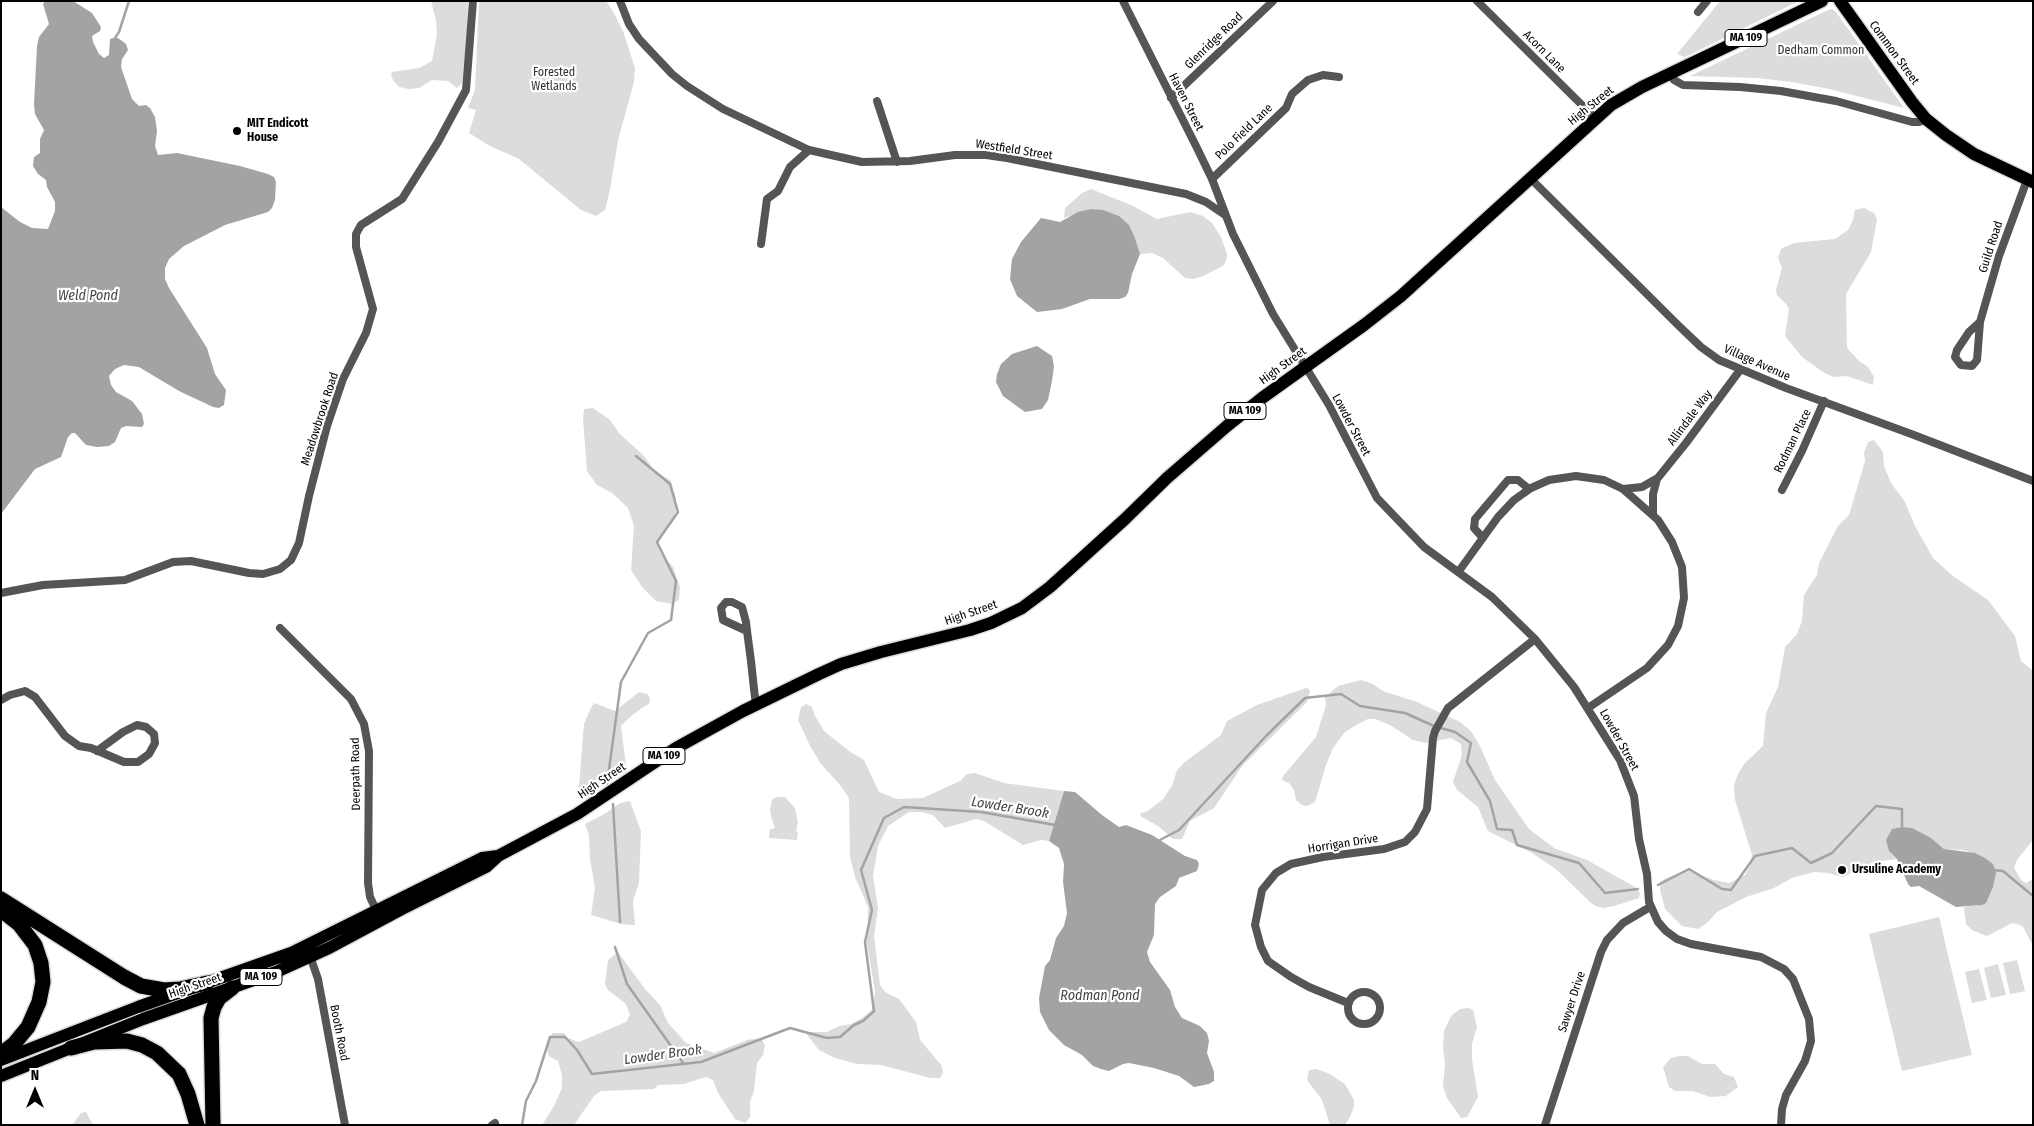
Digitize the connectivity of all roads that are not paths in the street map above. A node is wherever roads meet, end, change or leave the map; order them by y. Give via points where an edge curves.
1 (473, 1) edge
2 (620, 1) edge
3 (1122, 1) edge
4 (1273, 1) edge
5 (1477, 1) edge
6 (1707, 1) edge
7 (1822, 1) edge
8 (1840, 1) edge
9 (1698, 12) dead end
10 (1670, 74) junction
11 (1339, 77) dead end
12 (1171, 98) junction
13 (877, 101) dead end
14 (1595, 118) junction
15 (1926, 119) junction
16 (809, 150) junction
17 (897, 162) junction
18 (1530, 178) junction
19 (1212, 179) junction
20 (2030, 181) edge
21 (1225, 215) junction
22 (761, 244) dead end
23 (1980, 322) junction
24 (1306, 366) junction
25 (1740, 370) junction
26 (1824, 402) junction
27 (1657, 479) junction
28 (2033, 481) edge
29 (1529, 489) junction
30 (1623, 489) junction
31 (1782, 490) dead end
32 (1653, 515) junction
33 (1483, 538) junction
34 (1459, 571) junction
35 (1, 593) edge
36 (280, 628) dead end
37 (747, 631) dead end
38 (1535, 638) junction
39 (1, 700) edge
40 (756, 705) junction
41 (1588, 708) junction
42 (97, 751) junction
43 (1, 899) edge
44 (1650, 907) junction
45 (1, 910) edge
46 (379, 916) junction
47 (308, 952) junction
48 (207, 983) junction
49 (232, 988) junction
50 (1348, 1003) junction
51 (70, 1048) junction
52 (1, 1054) edge
53 (1, 1060) edge
54 (1, 1076) edge
55 (197, 1125) edge
56 (213, 1125) edge
57 (345, 1125) edge
58 (1545, 1125) edge
59 (1780, 1125) edge

1 - 35 street, Meadowbrook Road via 466,90 402,199 362,225 356,234 356,247 373,310 327,426 299,543 291,560 280,569 263,574 191,561 173,562 126,580 43,585
2 - 16 street, Westfield Street via 629,24 639,38 687,86 723,109
3 - 12 street, Haven Street
4 - 12 street, Glenridge Road
5 - 14 street, Acorn Lane
6 - 9 street
7 - 10 main road, MA 109
8 - 15 main road, Common Street
10 - 14 main road, High Street / MA 109 via 1622,98
10 - 15 street via 1687,86 1781,91 1836,101 1912,122
11 - 19 street, Polo Field Lane via 1323,75 1308,80 1292,94 1286,108
12 - 19 street, Haven Street
13 - 17 street
14 - 18 main road, High Street / MA 109
15 - 20 main road via 1967,149
16 - 17 street, Westfield Street via 862,162
16 - 22 street via 790,167 778,192 767,199
17 - 21 street, Westfield Street via 955,155 1007,158 1186,194
18 - 24 main road, High Street / MA 109 via 1400,296
18 - 25 street, Village Avenue via 1694,341 1719,360
19 - 21 street, Haven Street
20 - 23 street, Guild Road via 2016,205
21 - 24 street via 1273,314
23 - 23 street, Guild Road via 1957,350 1955,357 1961,365 1972,366 1977,360
24 - 34 street, Lowder Street via 1377,498 1424,547
24 - 40 main road, High Street / MA 109 via 1227,426 1166,478 1050,588 1022,608 970,630 840,664
25 - 26 street, Village Avenue
25 - 27 street, Allindale Way
26 - 28 street, Village Avenue
26 - 31 street, Rodman Place
27 - 30 street via 1642,487
27 - 32 street, Allindale Way
29 - 30 street via 1548,480 1576,476 1604,480
29 - 33 street via 1504,509
29 - 33 street via 1518,480 1508,480 1475,519 1474,528
30 - 32 street
32 - 41 street via 1672,542 1682,567 1684,598 1680,618 1668,645 1647,668
33 - 34 street
34 - 38 street, Lowder Street via 1492,596
36 - 46 street, Deerpath Road via 351,699 364,724 369,752 368,883 370,897
37 - 40 street
38 - 41 street, Lowder Street
38 - 50 street, Horrigan Drive via 1454,702 1439,723 1430,756 1427,809 1415,832 1405,842 1384,849 1291,864 1276,873 1262,890 1255,925 1268,961 1309,987
39 - 42 street via 25,691 35,697 66,736 79,746
40 - 46 main road, High Street / MA 109 via 676,748 577,814 498,856 482,858
41 - 44 street, Lowder Street via 1620,760 1634,796
42 - 42 street via 138,725 154,734 155,743 150,754 138,762 124,762
43 - 48 highway via 141,986 164,990
44 - 58 street, Sawyer Drive via 1623,923 1601,952
44 - 59 street, Lowder Street via 1662,927 1677,939 1761,957 1784,969 1793,979 1809,1019 1811,1041 1805,1061 1785,1098
45 - 52 highway via 19,924 35,945 43,982 39,1002 28,1027
46 - 47 main road, High Street / MA 109
47 - 48 main road, High Street / MA 109 via 273,960
47 - 49 main road, High Street / MA 109
47 - 57 street, Booth Road via 318,979
48 - 53 main road, High Street / MA 109
49 - 51 main road, High Street / MA 109
49 - 56 highway via 219,998 211,1018
50 - 50 street via 1360,992 1371,993 1379,1001 1380,1012 1373,1021 1359,1023 1350,1017
51 - 54 main road, High Street / MA 109
51 - 55 highway via 94,1042 127,1041 157,1053 178,1074

